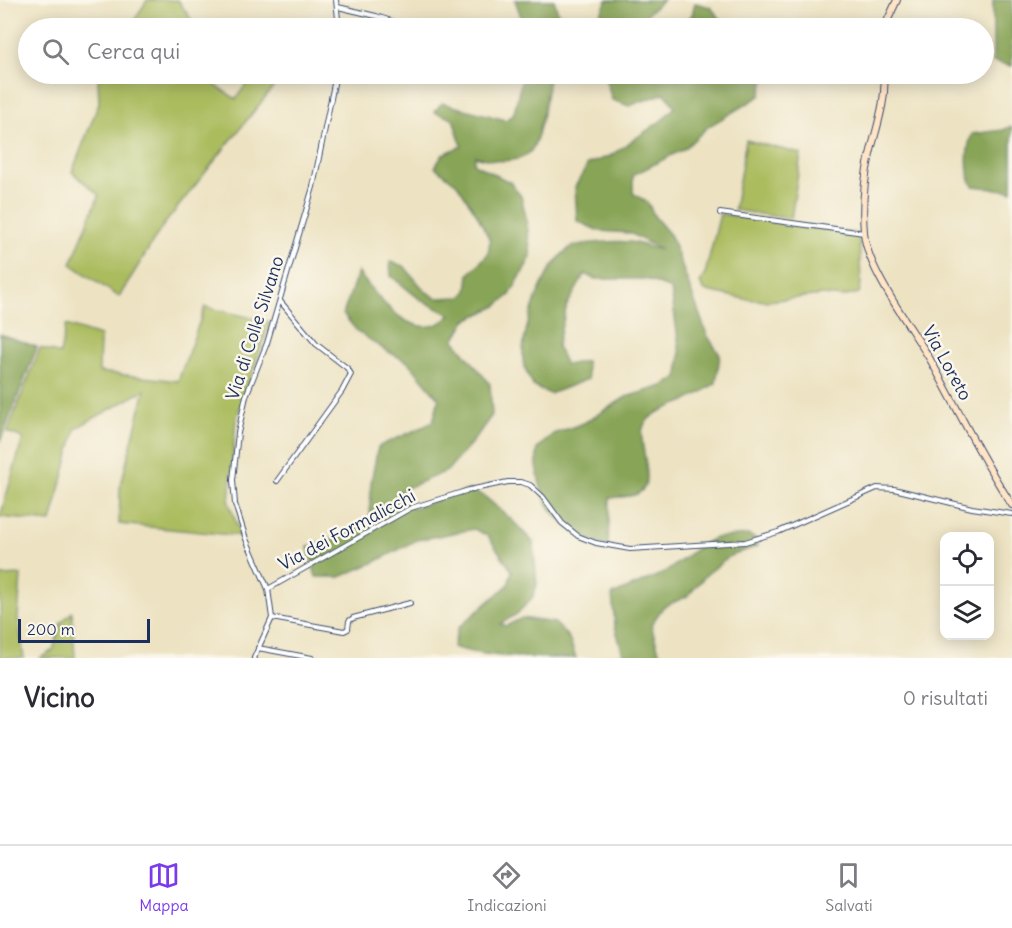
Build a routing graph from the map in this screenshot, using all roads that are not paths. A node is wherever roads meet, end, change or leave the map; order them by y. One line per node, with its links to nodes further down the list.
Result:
1 (336, 0): 3 (street)
2 (896, 0): 6 (street)
3 (338, 7): 4 (street); 5 (street)
4 (339, 18)
5 (382, 18)
6 (888, 18)
7 (334, 84): 11 (street, Via di Colle Silvano)
8 (885, 84): 10 (street, Via Loreto)
9 (720, 213): 10 (street)
10 (864, 233): 13 (street, Via Loreto)
11 (280, 300): 12 (street); 15 (street, Via di Colle Silvano)
12 (277, 481)
13 (1012, 505)
14 (1012, 514): 15 (street, Via dei Formalicchi)
15 (268, 589): 17 (street, Via di Colle Silvano)
16 (410, 603): 17 (street)
17 (272, 618): 18 (street)
18 (258, 648): 19 (street); 20 (street)
19 (254, 658)
20 (312, 658)

